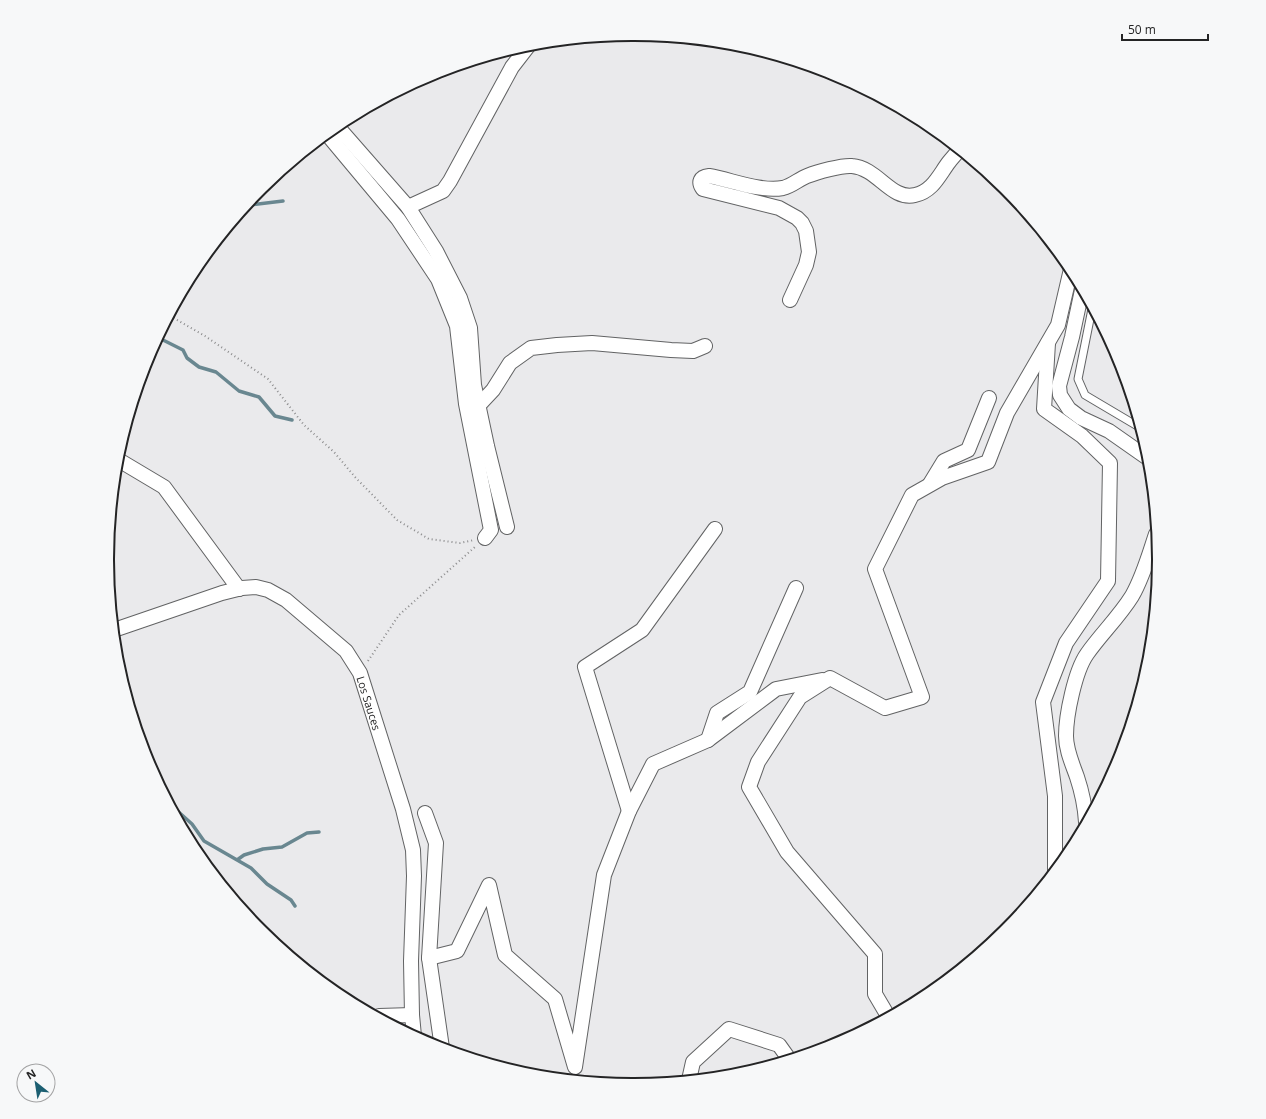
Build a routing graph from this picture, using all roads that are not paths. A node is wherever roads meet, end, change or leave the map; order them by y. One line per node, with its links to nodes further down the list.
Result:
1 (523, 53): 5 (street)
2 (341, 131): 5 (street)
3 (331, 138): 20 (street)
4 (956, 154): 8 (street)
5 (408, 207): 13 (street)
6 (1069, 279): 10 (street)
7 (1080, 297): 15 (street)
8 (790, 300)
9 (1091, 316): 14 (lane)
10 (1048, 341): 17 (street); 30 (street)
11 (706, 346): 13 (street)
12 (989, 398): 17 (street)
13 (478, 406): 18 (street)
14 (1134, 424)
15 (1141, 453)
16 (123, 463): 23 (street)
17 (928, 486): 25 (street)
18 (507, 527)
19 (715, 529): 27 (street)
20 (485, 538)
21 (1151, 547): 29 (street)
22 (796, 588): 26 (street)
23 (239, 589): 24 (street, Los Sauces); 33 (street, Los Sauces)
24 (119, 628)
25 (830, 678): 26 (street); 32 (street)
26 (708, 740): 27 (street)
27 (629, 811): 31 (street)
28 (425, 813): 31 (street)
29 (1085, 813)
30 (1055, 860)
31 (429, 958): 36 (street)
32 (886, 1012)
33 (412, 1014): 34 (street); 35 (street, Los Sauces)
34 (386, 1016)
35 (413, 1029)
36 (441, 1041)
37 (786, 1054): 38 (street)
38 (690, 1075)

